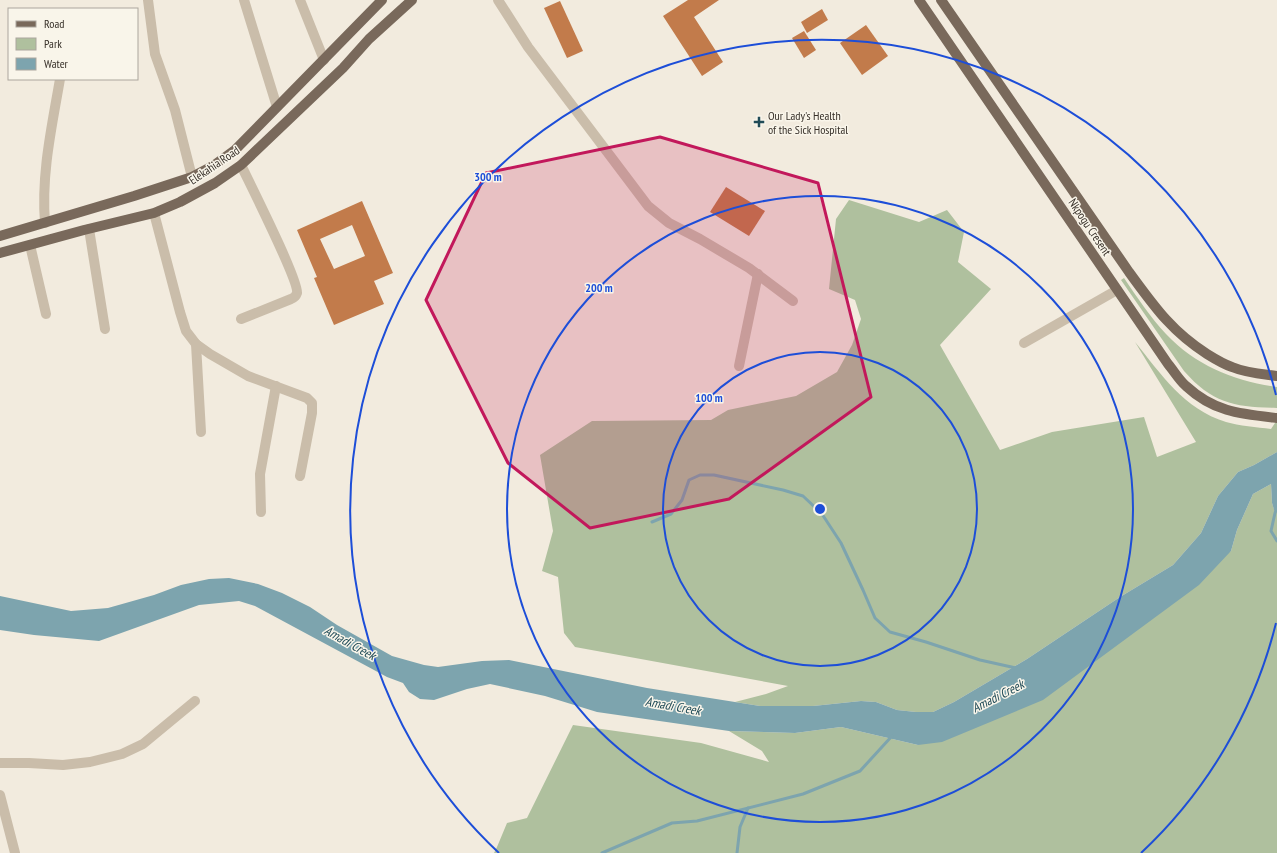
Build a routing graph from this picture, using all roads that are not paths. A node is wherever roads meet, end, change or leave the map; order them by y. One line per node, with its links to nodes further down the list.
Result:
1 (148, 0): 13 (street)
2 (244, 0): 11 (street)
3 (300, 0): 9 (street)
4 (382, 0): 9 (main road, Elekahia Road)
5 (412, 0): 12 (main road, Elekahia Road)
6 (498, 0): 20 (street)
7 (919, 0): 21 (main road, Nkpogu Cresent)
8 (941, 0): 29 (main road, Nkpogu Cresent)
9 (324, 60): 11 (main road, Elekahia Road)
10 (60, 80): 15 (street)
11 (277, 107): 13 (main road, Elekahia Road)
12 (241, 165): 14 (main road, Elekahia Road); 24 (street)
13 (192, 177): 15 (main road, Elekahia Road)
14 (154, 213): 16 (main road, Elekahia Road); 27 (street)
15 (45, 222): 17 (main road, Elekahia Road)
16 (89, 229): 18 (main road, Elekahia Road); 25 (street)
17 (0, 236)
18 (30, 245): 19 (main road, Elekahia Road); 23 (street)
19 (0, 254)
20 (758, 274): 22 (street); 28 (street)
21 (1117, 290): 26 (street); 31 (main road, Nkpogu Cresent)
22 (793, 301)
23 (46, 314)
24 (241, 319)
25 (105, 329)
26 (1024, 343)
27 (196, 344): 30 (street); 32 (street)
28 (739, 366)
29 (1277, 376)
30 (276, 386): 33 (street); 34 (street)
31 (1277, 418)
32 (201, 432)
33 (300, 476)
34 (261, 512)
35 (195, 701): 36 (street)
36 (0, 763)
37 (0, 794): 38 (street)
38 (15, 853)

